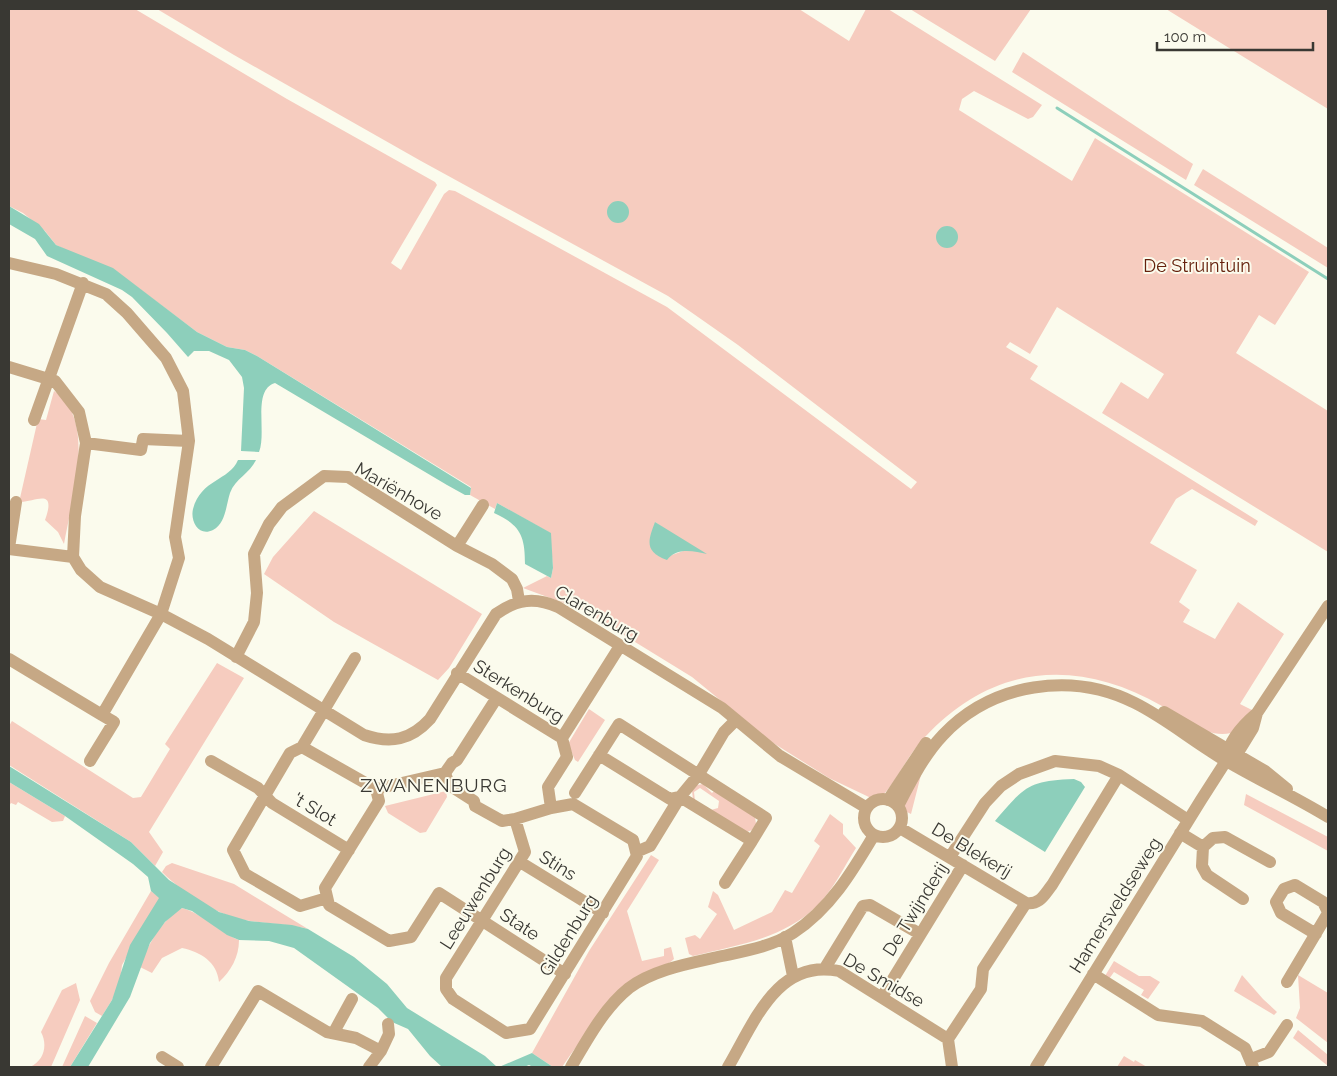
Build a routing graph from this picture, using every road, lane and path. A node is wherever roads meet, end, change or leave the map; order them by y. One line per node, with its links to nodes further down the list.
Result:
1 (9, 263): 2 (street)
2 (83, 283): 4 (street); 6 (street)
3 (9, 367): 4 (street)
4 (48, 378): 5 (street); 7 (street)
5 (34, 420)
6 (189, 442): 7 (street); 15 (street)
7 (86, 443): 12 (street)
8 (16, 502): 11 (street)
9 (482, 505): 10 (street)
10 (457, 546): 13 (street, Mariënhove); 17 (street, Mariënhove)
11 (9, 548): 12 (street)
12 (72, 557): 15 (street, Clarenburg)
13 (519, 602): 16 (street, Clarenburg); 20 (street, Clarenburg)
14 (1328, 606): 27 (street, Hamersveldseweg)
15 (162, 614): 17 (street, Clarenburg); 23 (street)
16 (620, 646): 24 (street, Clarenburg); 25 (street)
17 (236, 657): 22 (street, Clarenburg)
18 (355, 658): 22 (street)
19 (9, 660): 23 (street)
20 (457, 673): 21 (street, Sterkenburg); 22 (street, Clarenburg)
21 (496, 699): 25 (street, Sterkenburg); 31 (street)
22 (324, 711): 26 (street)
23 (102, 715): 29 (street)
24 (736, 720): 32 (street); 40 (street, Clarenburg)
25 (562, 738): 39 (street)
26 (302, 748): 34 (street); 36 (street)
27 (1230, 754): 38 (street); 41 (street); 43 (street, Hamersveldseweg)
28 (599, 755): 32 (street); 35 (street); 37 (street)
29 (90, 761)
30 (211, 761): 36 (street, 't Slot)
31 (445, 773): 34 (street); 42 (street)
32 (699, 774): 37 (street); 47 (street)
33 (1119, 775): 43 (street); 51 (street); 58 (street)
34 (376, 789): 49 (street)
35 (575, 793)
36 (266, 794): 49 (street, 't Slot); 56 (street)
37 (680, 797): 47 (street); 50 (street)
38 (893, 803): 40 (street); 44 (street)
39 (551, 808): 42 (street); 50 (street)
40 (867, 808): 46 (street)
41 (1328, 817)
42 (515, 819): 52 (street, Leeuwenburg)
43 (1188, 820): 45 (street, Hamersveldseweg)
44 (900, 828): 46 (street); 51 (street, De Blekerij)
45 (1180, 833): 48 (street); 67 (street, Hamersveldseweg)
46 (874, 835): 64 (street)
47 (752, 841): 55 (street)
48 (1203, 847): 53 (street); 57 (street)
49 (350, 850): 56 (street)
50 (636, 852): 59 (street, Gildenburg)
51 (950, 858): 54 (street, De Blekerij)
52 (520, 862): 59 (street, Stins); 61 (street, Leeuwenburg)
53 (1270, 862)
54 (963, 865): 58 (street, De Blekerij); 62 (street, De Twijnderij)
55 (726, 883)
56 (327, 898): 61 (street, State)
57 (1243, 899)
58 (1026, 903): 76 (street)
59 (603, 913): 66 (street, Gildenburg)
60 (1327, 917): 63 (street); 63 (street)
61 (482, 920): 66 (street, State); 69 (street, Leeuwenburg)
62 (920, 934): 65 (street); 71 (street, De Twijnderij)
63 (1316, 934): 70 (street)
64 (785, 937): 68 (street); 83 (street)
65 (826, 968): 68 (street, De Smidse); 71 (street, De Smidse)
66 (565, 974): 69 (street, Gildenburg)
67 (1093, 974): 79 (street); 86 (street, Hamersveldseweg)
68 (793, 976): 84 (street, De Smidse)
69 (446, 978)
70 (1287, 982)
71 (882, 997): 76 (street, De Smidse)
72 (352, 999): 75 (street)
73 (388, 1024): 77 (street)
74 (1287, 1025): 79 (street)
75 (334, 1032): 77 (street); 81 (street)
76 (948, 1038): 85 (street)
77 (381, 1051): 82 (street)
78 (162, 1058): 80 (street)
79 (1252, 1063)
80 (178, 1067)
81 (211, 1067)
82 (370, 1067)
83 (571, 1067)
84 (728, 1067)
85 (952, 1067)
86 (1036, 1067)

